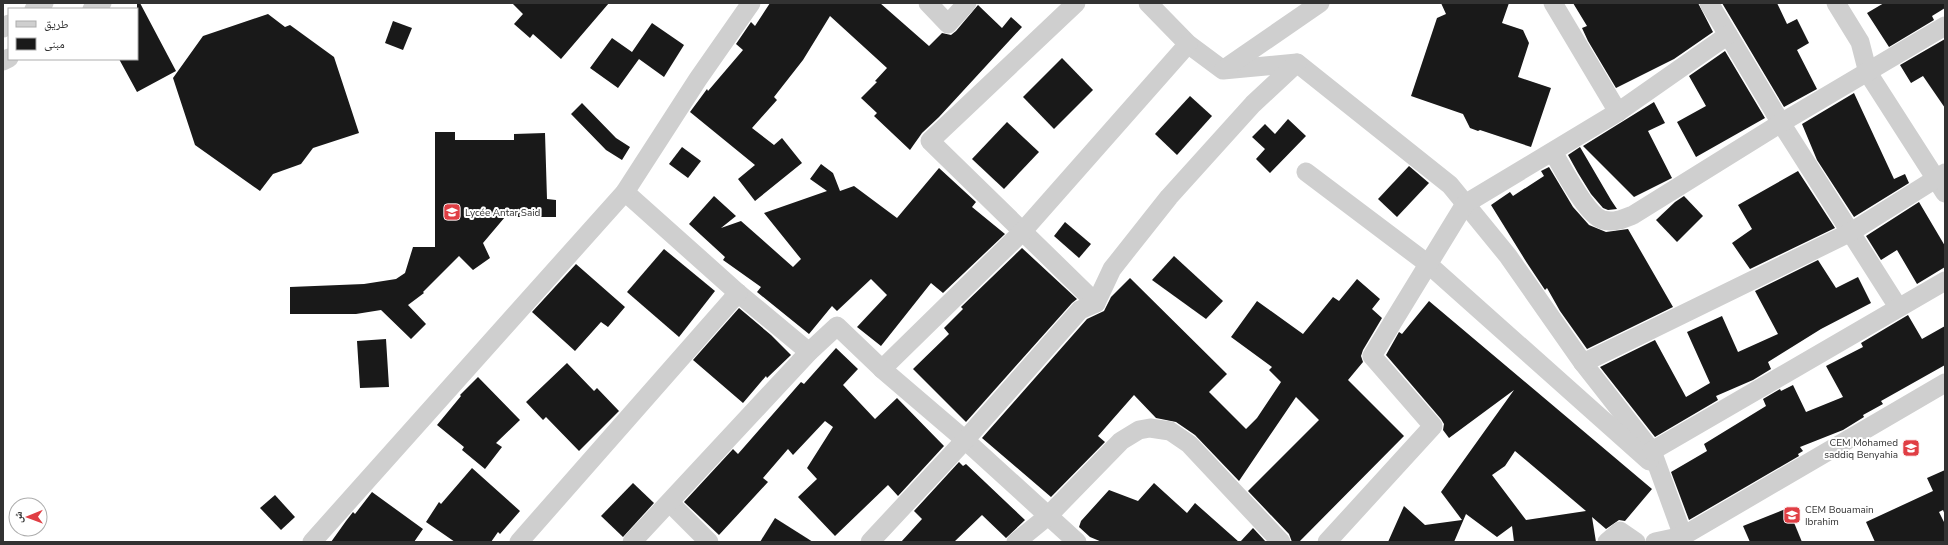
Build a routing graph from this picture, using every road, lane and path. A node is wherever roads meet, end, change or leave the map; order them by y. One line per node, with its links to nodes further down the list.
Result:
1 (751, 3): 21 (street)
2 (928, 3): 3 (street)
3 (967, 3)
4 (1076, 3): 23 (street)
5 (1148, 3): 12 (street)
6 (1320, 3): 14 (street)
7 (1553, 3): 16 (street)
8 (1709, 3): 11 (street)
9 (1836, 3): 15 (street)
10 (1945, 26): 15 (street)
11 (1728, 35): 16 (street); 17 (street)
12 (1188, 44): 14 (street); 23 (street)
13 (1297, 63): 14 (street); 22 (street); 28 (street)
14 (1223, 70)
15 (1868, 72): 17 (street); 20 (street)
16 (1618, 112): 18 (street)
17 (1781, 123): 18 (street); 24 (street)
18 (1553, 152): 22 (street)
19 (1306, 172): 25 (street)
20 (1942, 182): 24 (street)
21 (625, 192): 27 (street); 40 (street)
22 (1465, 204): 25 (street); 31 (street)
23 (1022, 232): 28 (street); 32 (street)
24 (1851, 232): 29 (street); 31 (street)
25 (1428, 264): 36 (street); 48 (street)
26 (1945, 281): 29 (street)
27 (738, 293): 30 (street); 41 (street)
28 (1096, 303): 34 (street)
29 (1898, 307): 35 (street)
30 (809, 352): 32 (street); 37 (street)
31 (1583, 363): 35 (street)
32 (882, 370): 34 (street)
33 (1945, 383): 39 (street)
34 (965, 440): 38 (street); 44 (street)
35 (1652, 451): 36 (street)
36 (1659, 470): 39 (street)
37 (670, 503): 42 (street); 43 (street)
38 (1048, 516): 45 (street); 46 (street); 47 (street)
39 (1683, 536): 51 (street)
40 (312, 542)
41 (519, 542)
42 (632, 542)
43 (709, 542)
44 (870, 542)
45 (1016, 542)
46 (1077, 542)
47 (1281, 542)
48 (1327, 542)
49 (1607, 542): 50 (street)
50 (1636, 542)
51 (1655, 542)

